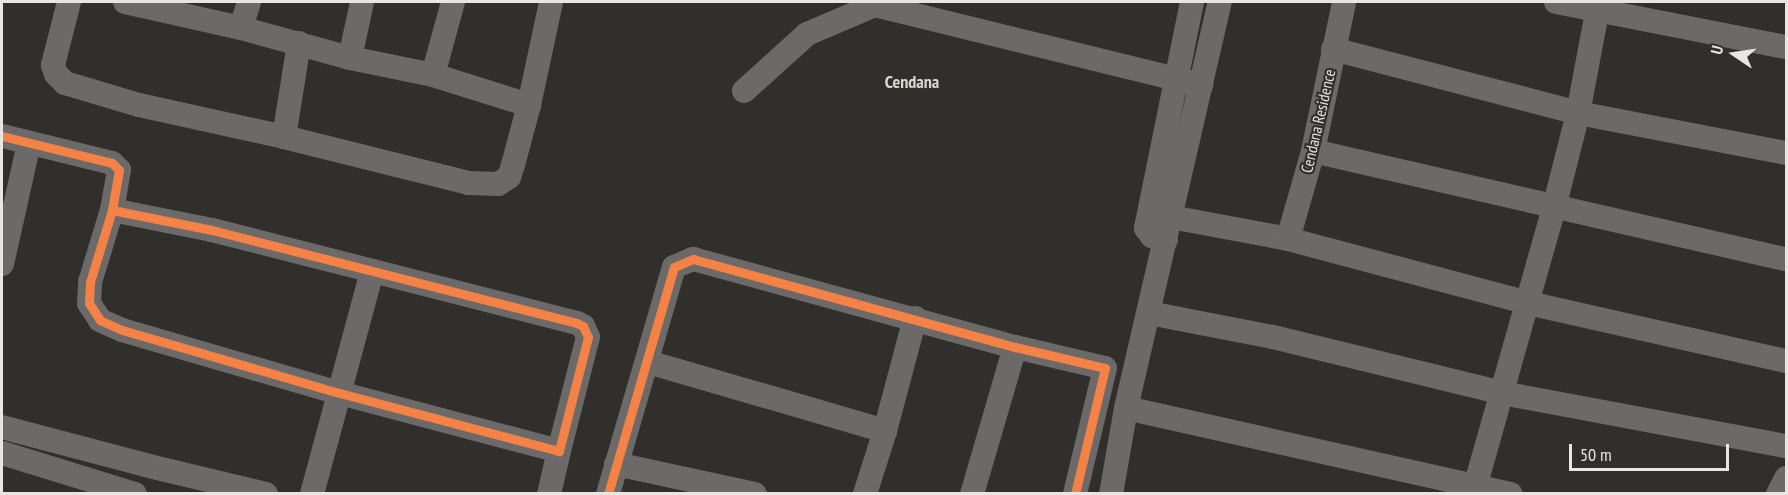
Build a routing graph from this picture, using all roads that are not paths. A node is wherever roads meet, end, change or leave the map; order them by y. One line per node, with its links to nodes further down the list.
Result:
1 (69, 2): 25 (street)
2 (124, 2): 11 (street)
3 (249, 2): 13 (street)
4 (362, 2): 17 (street)
5 (453, 2): 18 (street)
6 (551, 2): 22 (street)
7 (1192, 2): 19 (street)
8 (1220, 2): 20 (street)
9 (1344, 2): 16 (street, Cendana Residence)
10 (1557, 2): 12 (street)
11 (153, 5): 13 (street)
12 (1598, 6): 15 (street); 23 (street)
13 (241, 28): 14 (street)
14 (299, 43): 17 (street); 25 (street)
15 (1786, 47)
16 (1333, 50): 23 (street); 27 (street, Cendana Residence)
17 (350, 58): 18 (street)
18 (433, 75): 22 (street)
19 (1176, 77): 20 (street); 21 (street); 31 (street)
20 (1201, 85): 31 (street)
21 (744, 91)
22 (529, 105): 25 (street)
23 (1578, 112): 28 (street); 29 (street)
24 (2, 136): 26 (street)
25 (284, 137)
26 (29, 143): 30 (street); 34 (street)
27 (1313, 151): 29 (street); 32 (street, Cendana Residence)
28 (1786, 153)
29 (1554, 208): 33 (street); 36 (street)
30 (112, 210): 35 (street); 42 (street)
31 (1168, 229): 32 (street); 37 (street)
32 (1288, 239): 36 (street)
33 (1786, 259)
34 (2, 264)
35 (372, 271): 42 (street); 48 (street)
36 (1528, 303): 40 (street); 43 (street)
37 (1149, 313): 43 (street); 44 (street)
38 (915, 318): 39 (street); 41 (street); 46 (street)
39 (1015, 347): 62 (street); 63 (street)
40 (1786, 361)
41 (648, 362): 46 (street); 50 (street)
42 (339, 393): 48 (street); 57 (street)
43 (1502, 393): 47 (street); 53 (street)
44 (1126, 408): 53 (street); 64 (street)
45 (2, 427): 51 (street)
46 (885, 430): 61 (street)
47 (1786, 446)
48 (559, 451): 58 (street)
49 (2, 453): 54 (street)
50 (616, 464): 59 (street); 60 (street)
51 (153, 467): 55 (street); 56 (street)
52 (1786, 478): 66 (street)
53 (1474, 490): 65 (street)
54 (135, 494)
55 (144, 494)
56 (266, 494)
57 (312, 494)
58 (549, 494)
59 (609, 494)
60 (755, 494)
61 (865, 494)
62 (972, 494)
63 (1075, 494)
64 (1111, 494)
65 (1509, 494)
66 (1778, 494)

